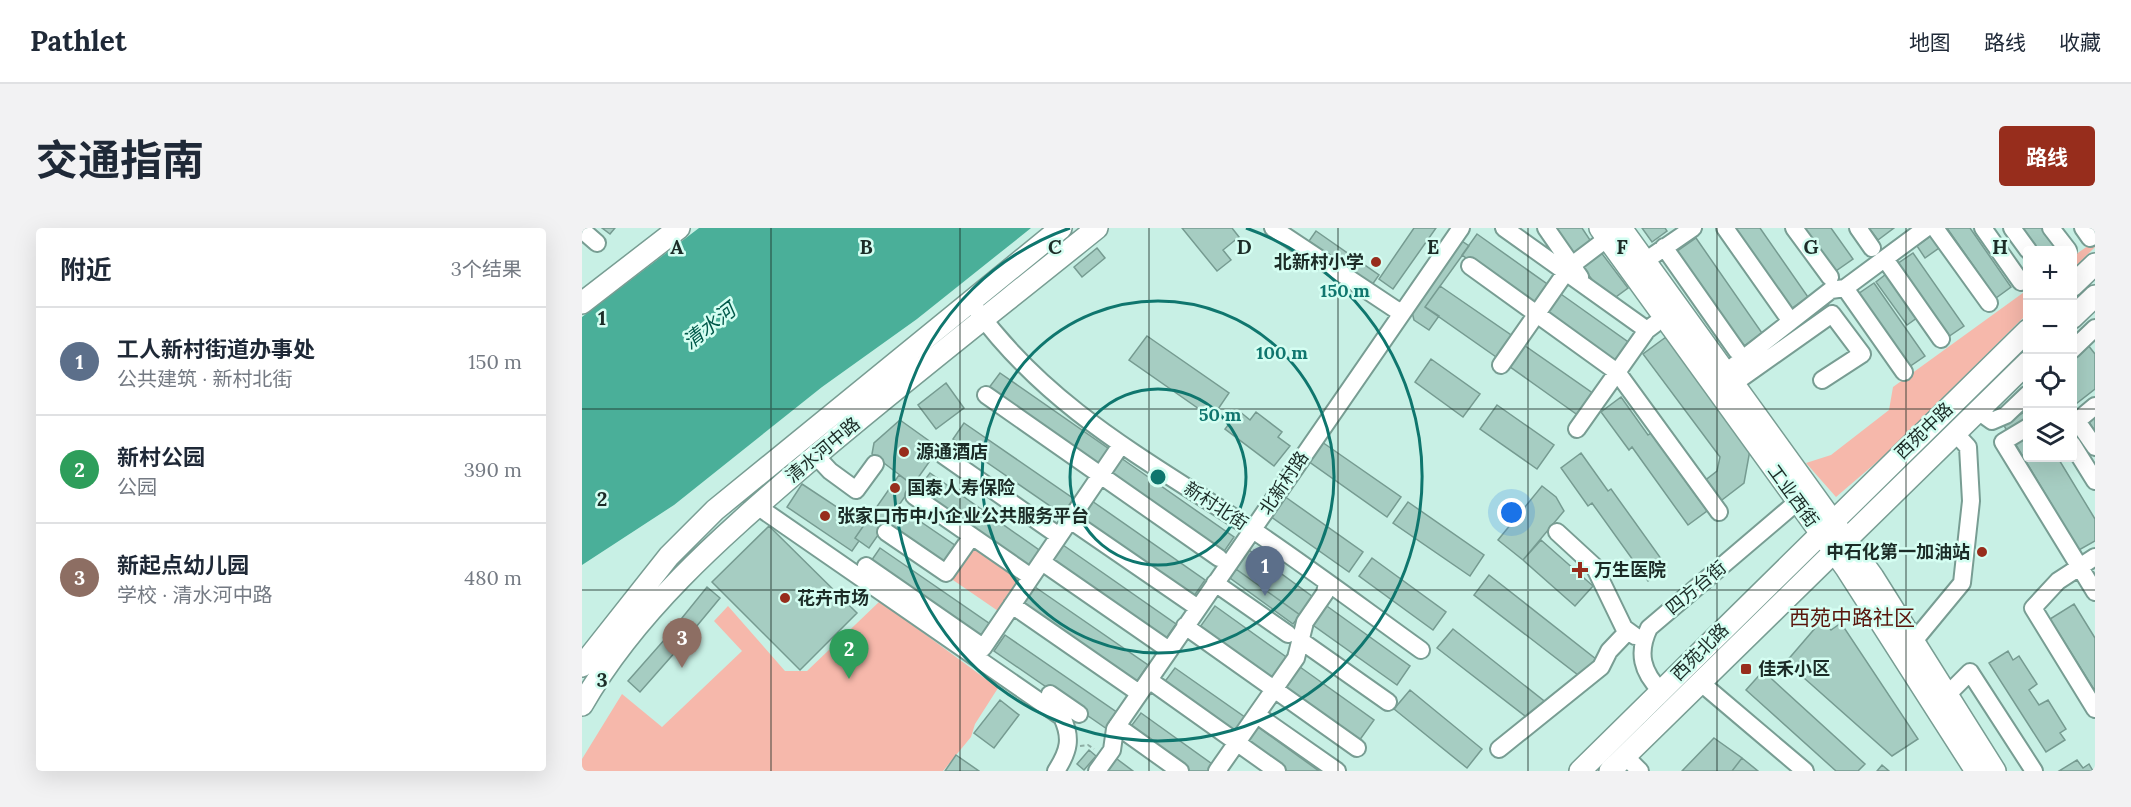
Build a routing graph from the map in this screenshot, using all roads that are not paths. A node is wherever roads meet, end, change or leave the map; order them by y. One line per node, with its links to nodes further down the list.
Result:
1 (660, 228): 34 (main road)
2 (679, 228): 38 (main road)
3 (1061, 228): 37 (main road, 清水河中路)
4 (1097, 228): 45 (main road, 清水河中路)
5 (1273, 228): 41 (street)
6 (1461, 228): 41 (street, 北新村路)
7 (1504, 228): 30 (street)
8 (1546, 228): 30 (street)
9 (1676, 228): 26 (street)
10 (1693, 228): 24 (street)
11 (1725, 228): 44 (street)
12 (1794, 228): 31 (street)
13 (1858, 228): 25 (street)
14 (1926, 228): 27 (street)
15 (1935, 228): 39 (street)
16 (1983, 228): 32 (street)
17 (2012, 228): 22 (street)
18 (2055, 229): 23 (street)
19 (582, 230): 21 (street)
20 (1610, 231): 26 (main road, 工业西街); 30 (street); 40 (main road, 工业西街)
21 (597, 243)
22 (2025, 246)
23 (2065, 246)
24 (1664, 247): 26 (street); 51 (street)
25 (1872, 248)
26 (1642, 258): 40 (main road, 工业西街)
27 (1885, 259): 35 (street); 49 (street)
28 (2095, 264): 33 (main road)
29 (1470, 266): 42 (street)
30 (1569, 268): 42 (street); 47 (street)
31 (1830, 277)
32 (2020, 282)
33 (2077, 282)
34 (582, 288)
35 (1845, 288): 55 (street); 56 (street)
36 (2095, 296): 43 (main road)
37 (970, 301): 45 (street, 新村北街); 104 (main road, 清水河中路)
38 (582, 303)
39 (1989, 303)
40 (1670, 312): 47 (street); 56 (main road, 工业西街)
41 (1401, 313): 79 (street, 北新村路)
42 (1536, 314): 52 (street); 54 (street)
43 (2077, 314)
44 (1787, 316)
45 (984, 319): 65 (street, 新村北街); 69 (main road, 清水河中路)
46 (2095, 328): 50 (street)
47 (1647, 330): 54 (street)
48 (2023, 335): 78 (main road, 西苑中路)
49 (1941, 339)
50 (2077, 346)
51 (1737, 351)
52 (1501, 365)
53 (2023, 368): 61 (main road, 西苑中路)
54 (1617, 372): 62 (street); 76 (street)
55 (1904, 372)
56 (1723, 380): 57 (street); 74 (main road, 工业西街); 78 (main road, 工业西街)
57 (1822, 380)
58 (986, 395): 71 (street)
59 (2023, 398): 61 (street)
60 (2095, 406): 66 (street)
61 (1978, 411): 64 (main road, 西苑中路)
62 (1577, 429)
63 (2023, 430): 89 (street)
64 (1955, 433): 84 (main road, 西苑中路); 99 (street)
65 (1121, 445): 71 (street); 79 (street, 新村北街)
66 (2095, 447)
67 (2077, 451): 72 (street)
68 (943, 455): 83 (street)
69 (816, 456): 70 (street); 75 (main road, 清水河中路)
70 (875, 464)
71 (1101, 475): 77 (street); 86 (street)
72 (2095, 481)
73 (914, 496): 82 (street)
74 (1797, 502): 78 (main road, 工业西街); 100 (street, 四方台街)
75 (757, 506): 111 (main road, 清水河中路); 121 (street)
76 (1719, 512)
77 (1070, 520): 83 (street); 95 (street)
78 (1827, 527): 84 (main road, 工业西街); 108 (main road, 西苑北路)
79 (1252, 529): 91 (street, 北新村路); 92 (street, 新村北街)
80 (886, 532): 82 (street)
81 (1557, 532): 97 (street)
82 (972, 536): 90 (street)
83 (1059, 537): 87 (street)
84 (1840, 545): 99 (main road, 工业西街); 105 (main road, 西苑北路); 130 (main road, 工业西街)
85 (2095, 557): 89 (street)
86 (1219, 558)
87 (1042, 562): 90 (street); 102 (street)
88 (866, 566): 101 (street)
89 (2079, 566): 93 (street); 112 (street)
90 (1031, 577): 94 (street)
91 (1215, 583): 95 (street, 北新村路); 98 (street)
92 (1326, 588): 98 (street); 103 (street, 新村北街)
93 (2095, 592)
94 (1012, 605): 101 (street); 106 (street)
95 (1198, 608): 96 (street, 北新村路)
96 (1185, 626): 102 (street, 北新村路); 107 (street)
97 (1625, 628): 100 (street); 118 (street)
98 (1294, 637): 107 (street); 110 (street)
99 (1914, 641): 109 (main road, 工业西街)
100 (1642, 642): 108 (street)
101 (983, 648): 113 (street)
102 (1169, 650): 106 (street, 北新村路)
103 (1418, 654)
104 (582, 666)
105 (1700, 682): 119 (main road, 西苑北路); 129 (street)
106 (1144, 687): 115 (street, 北新村路); 116 (street)
107 (1275, 690): 114 (street); 117 (street)
108 (1661, 691): 126 (main road, 西苑北路)
109 (1947, 695): 131 (main road, 工业西街); 132 (street)
110 (1388, 702)
111 (582, 705)
112 (2095, 709)
113 (1079, 714)
114 (1257, 715): 116 (street); 125 (street)
115 (1117, 726): 120 (street, 北新村路); 122 (street)
116 (1238, 743): 123 (street); 124 (street)
117 (1357, 747)
118 (1499, 749)
119 (1625, 756): 127 (main road, 西苑北路); 128 (street)
120 (1101, 764)
121 (1056, 771)
122 (1180, 771)
123 (1217, 771)
124 (1277, 771)
125 (1337, 771)
126 (1580, 771)
127 (1610, 771)
128 (1640, 771)
129 (1805, 771)
130 (1976, 771)
131 (1995, 771)
132 (2034, 771)

